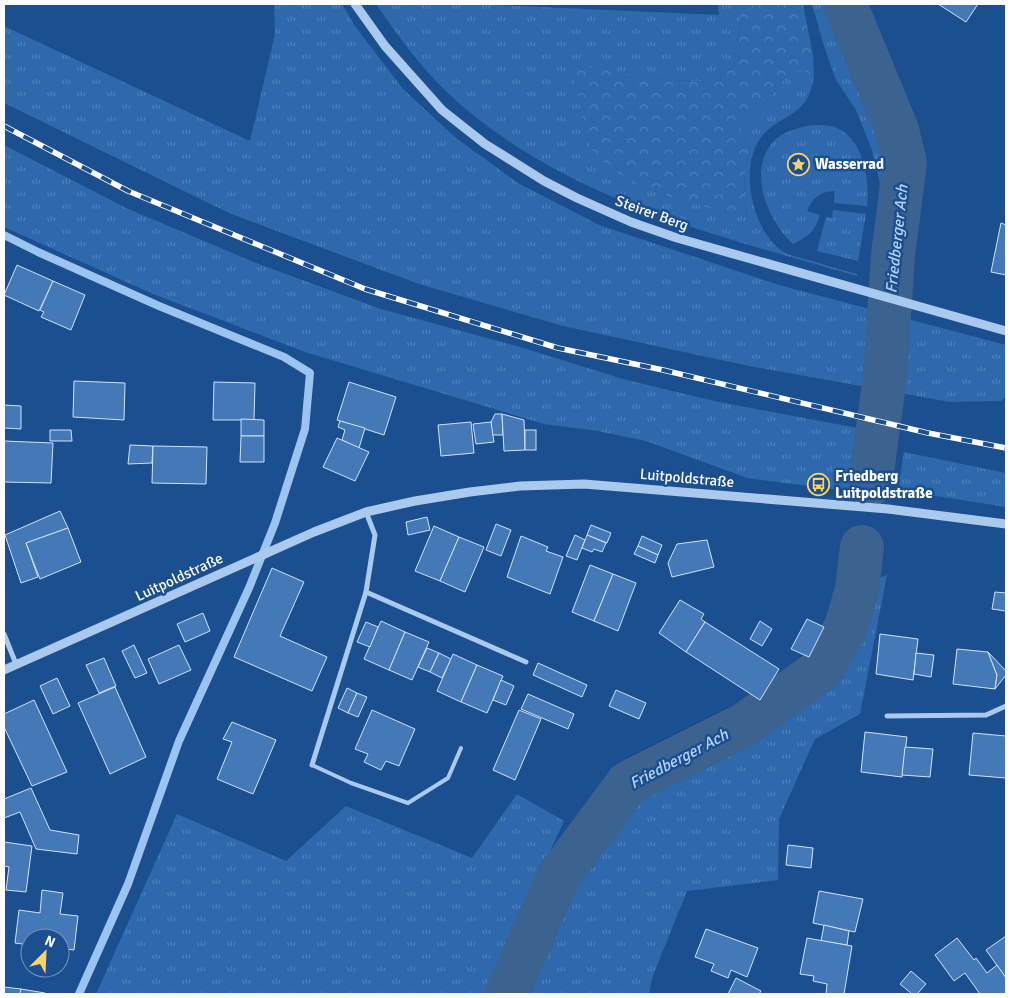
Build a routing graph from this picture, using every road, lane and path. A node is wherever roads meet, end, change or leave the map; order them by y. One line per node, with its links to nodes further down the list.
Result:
1 (355, 4): 2 (street, Steirer Berg)
2 (1006, 331)
3 (366, 512): 4 (street, Luitpoldstraße); 5 (street); 8 (street, Luitpoldstraße)
4 (1006, 524)
5 (366, 592): 7 (street); 13 (street)
6 (4, 634): 8 (street)
7 (526, 662)
8 (16, 664): 9 (street, Luitpoldstraße)
9 (4, 670)
10 (1006, 706): 11 (street)
11 (887, 716)
12 (461, 748): 13 (lane)
13 (312, 765)

